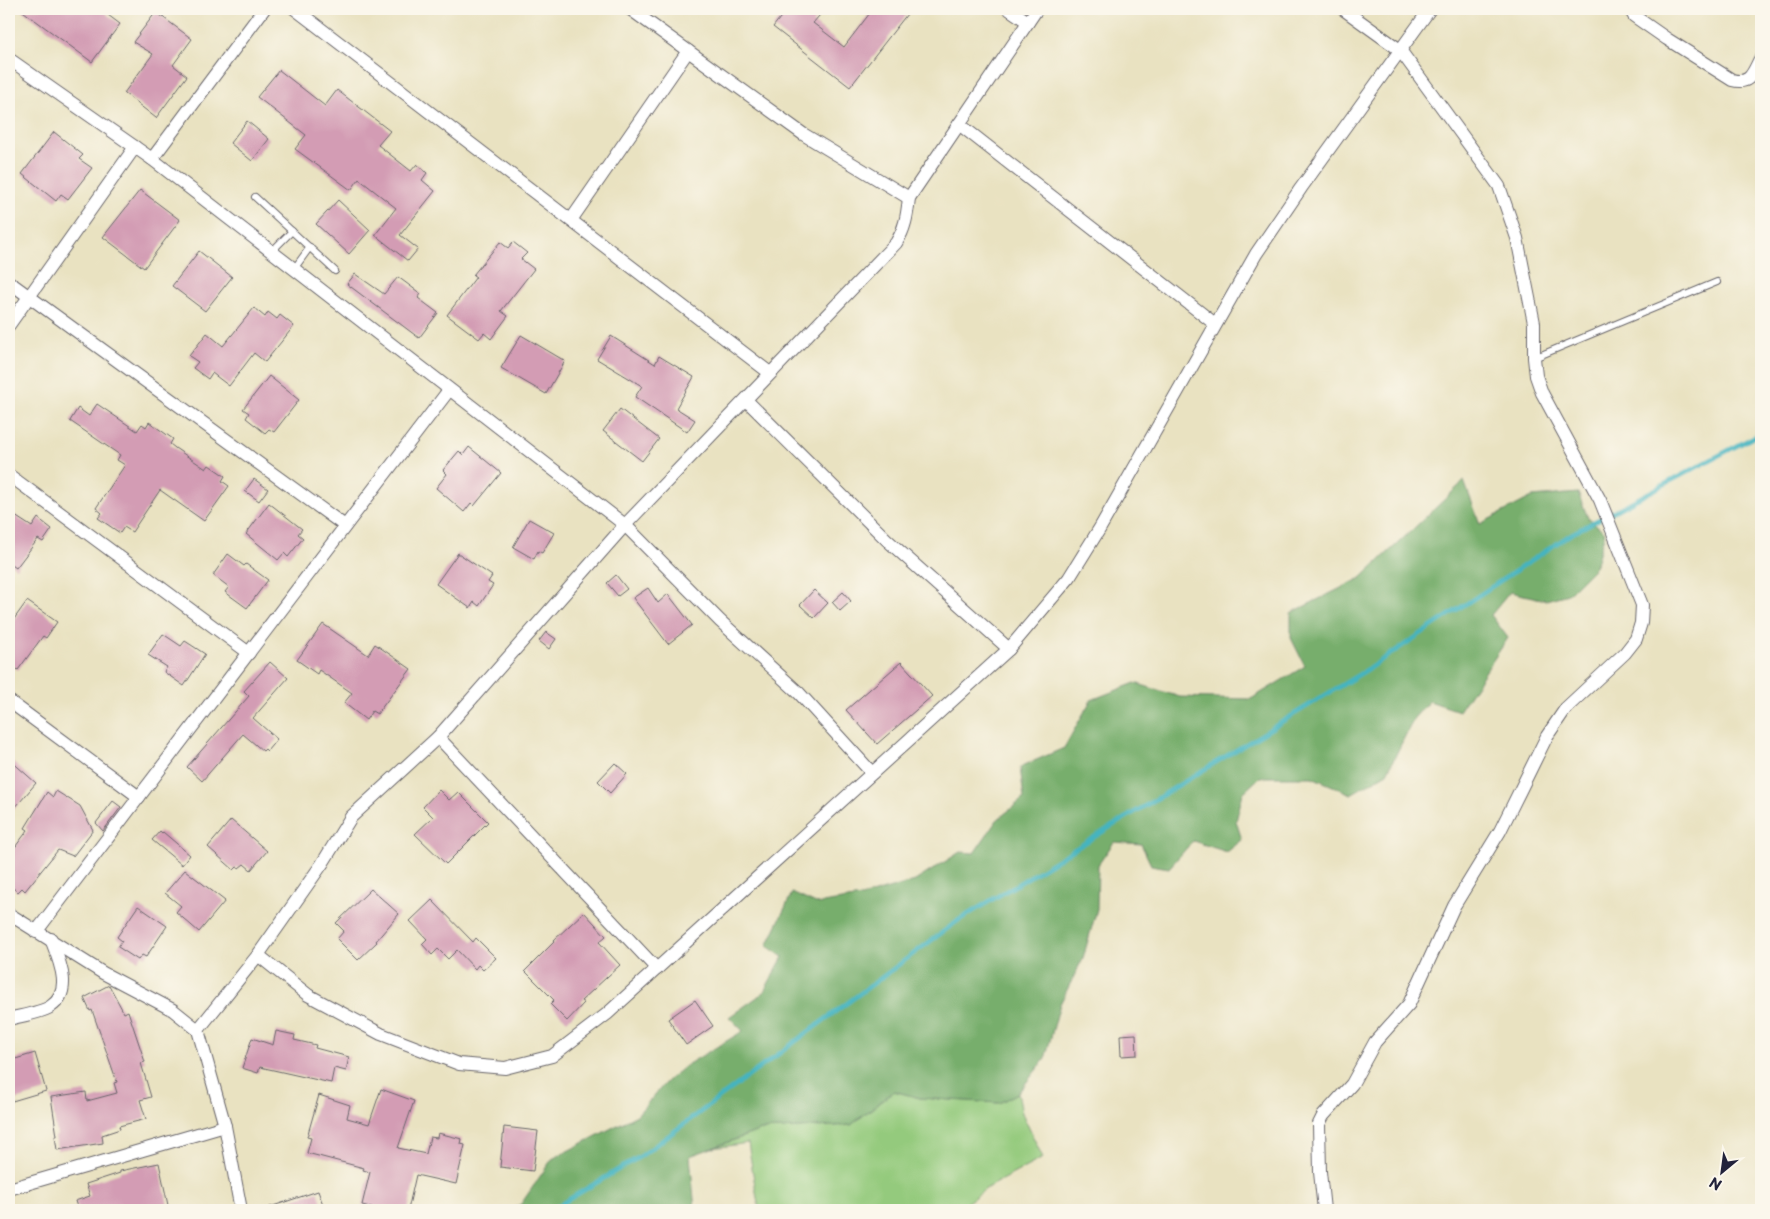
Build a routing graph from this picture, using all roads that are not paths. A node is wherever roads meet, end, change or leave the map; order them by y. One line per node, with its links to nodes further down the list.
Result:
1 (264, 9): 16 (street)
2 (295, 9): 19 (street)
3 (630, 9): 11 (street)
4 (1009, 9): 9 (street)
5 (1037, 9): 9 (street)
6 (1343, 9): 10 (street)
7 (1430, 9): 10 (street)
8 (1631, 9): 12 (street)
9 (1028, 22): 14 (street)
10 (1400, 50): 28 (street); 30 (street)
11 (688, 51): 18 (street); 19 (street)
12 (1761, 58)
13 (9, 59): 15 (street)
14 (959, 124): 18 (street); 28 (street)
15 (134, 147): 16 (street); 27 (street)
16 (152, 159): 22 (street)
17 (256, 197): 20 (lane)
18 (909, 198): 31 (street)
19 (571, 220): 31 (street)
20 (292, 231): 21 (lane); 22 (lane)
21 (310, 247): 23 (lane); 24 (lane)
22 (272, 252): 23 (street)
23 (294, 269): 32 (street)
24 (335, 271)
25 (9, 282): 27 (street)
26 (1717, 282): 30 (lane)
27 (28, 296): 29 (street); 36 (street)
28 (1215, 324): 37 (street)
29 (9, 325)
30 (1534, 358): 53 (street)
31 (770, 373): 33 (street)
32 (449, 390): 35 (street); 36 (street)
33 (746, 400): 35 (street); 37 (street)
34 (9, 475): 38 (street)
35 (626, 525): 40 (street); 41 (street)
36 (345, 526): 38 (street)
37 (1009, 649): 41 (street)
38 (249, 653): 42 (street)
39 (9, 701): 42 (street)
40 (438, 737): 46 (street); 47 (street)
41 (872, 773): 47 (street)
42 (139, 797): 44 (street)
43 (9, 914): 44 (street)
44 (36, 932): 45 (street)
45 (51, 940): 48 (street); 49 (street)
46 (258, 955): 47 (street); 49 (street)
47 (657, 969)
48 (9, 1019)
49 (198, 1030): 50 (street)
50 (225, 1126): 51 (street); 52 (street)
51 (9, 1189)
52 (241, 1210)
53 (1324, 1210)

